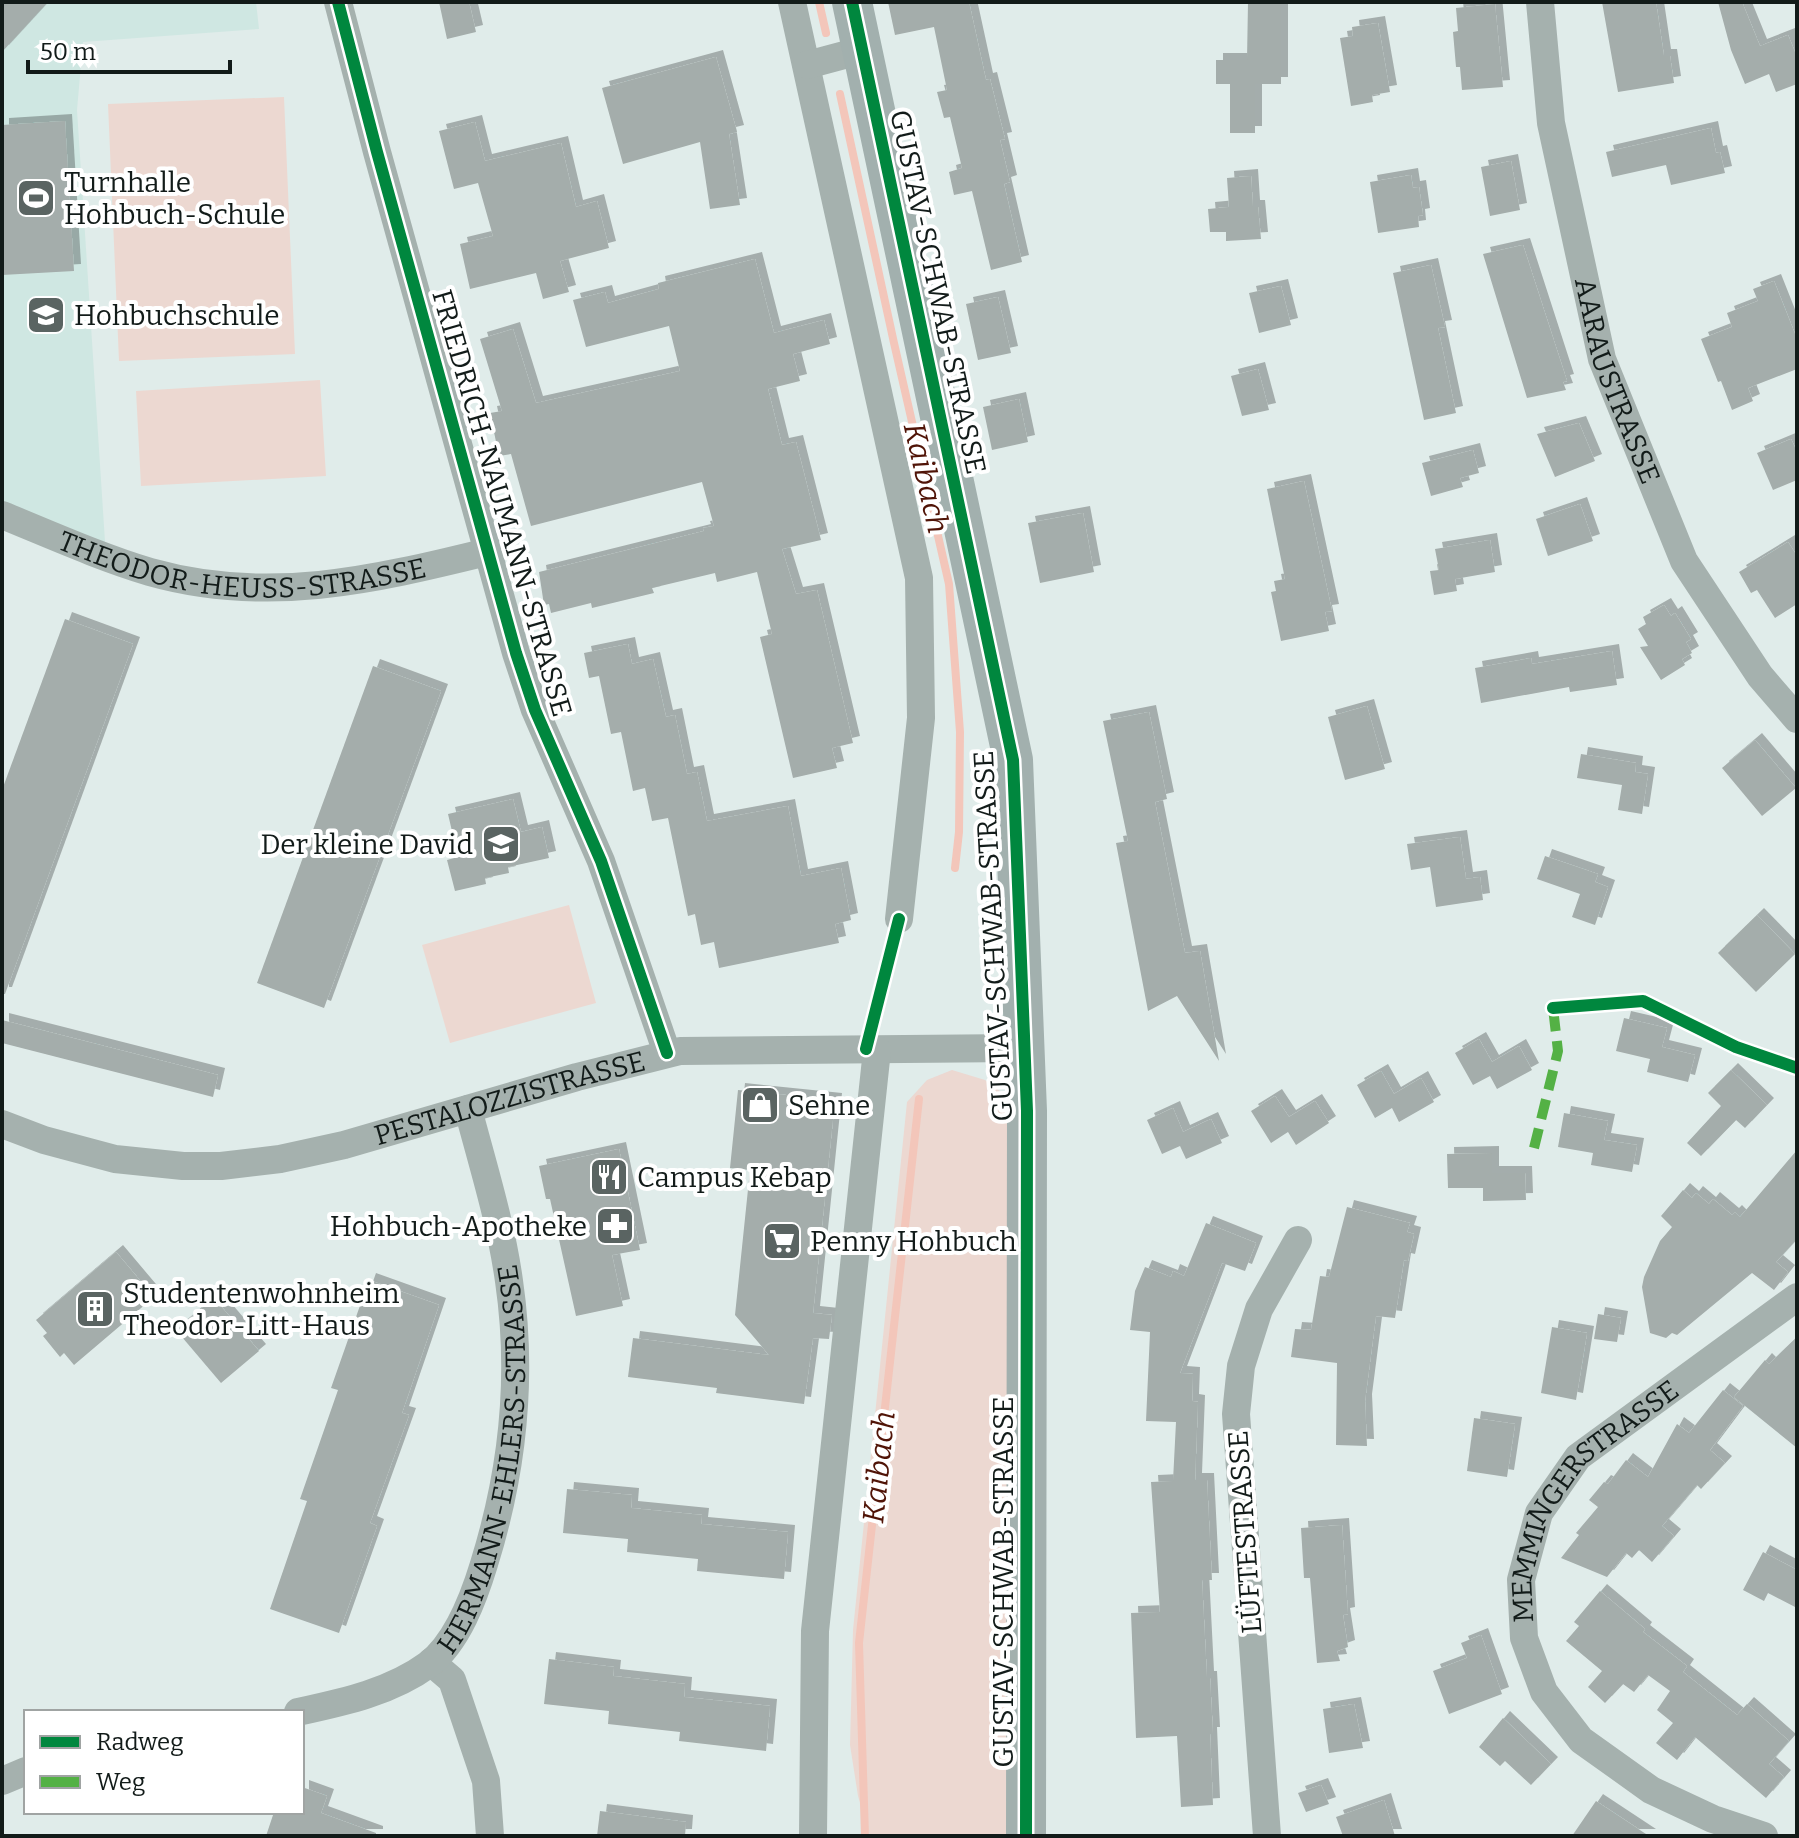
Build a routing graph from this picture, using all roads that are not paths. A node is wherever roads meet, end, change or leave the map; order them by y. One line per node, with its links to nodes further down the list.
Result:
1 (338, 2): 8 (street, FRIEDRICH-NAUMANN-STRASSE)
2 (792, 2): 6 (street)
3 (852, 2): 5 (street, GUSTAV-SCHWAB-STRASSE)
4 (1540, 2): 9 (street, AARAUSTRASSE)
5 (863, 50): 6 (street); 11 (street, GUSTAV-SCHWAB-STRASSE)
6 (807, 65): 10 (street)
7 (2, 515): 8 (street, THEODOR-HEUSS-STRASSE)
8 (487, 552): 13 (street, FRIEDRICH-NAUMANN-STRASSE)
9 (1797, 719)
10 (899, 919)
11 (1024, 1048): 12 (street, PESTALOZZISTRASSE); 24 (street, GUSTAV-SCHWAB-STRASSE)
12 (877, 1050): 13 (street, PESTALOZZISTRASSE); 23 (street)
13 (667, 1053): 14 (street, PESTALOZZISTRASSE)
14 (468, 1109): 15 (street, PESTALOZZISTRASSE); 18 (street, HERMANN-EHLERS-STRASSE)
15 (2, 1124)
16 (1298, 1240): 25 (street, LÜFTESTRASSE)
17 (1797, 1297): 26 (street, MEMMINGERSTRASSE)
18 (431, 1662): 19 (street, HERMANN-EHLERS-STRASSE); 22 (street)
19 (304, 1710)
20 (24, 1772): 21 (street)
21 (2, 1781)
22 (490, 1836)
23 (813, 1836)
24 (1026, 1836)
25 (1267, 1836)
26 (1764, 1836)

